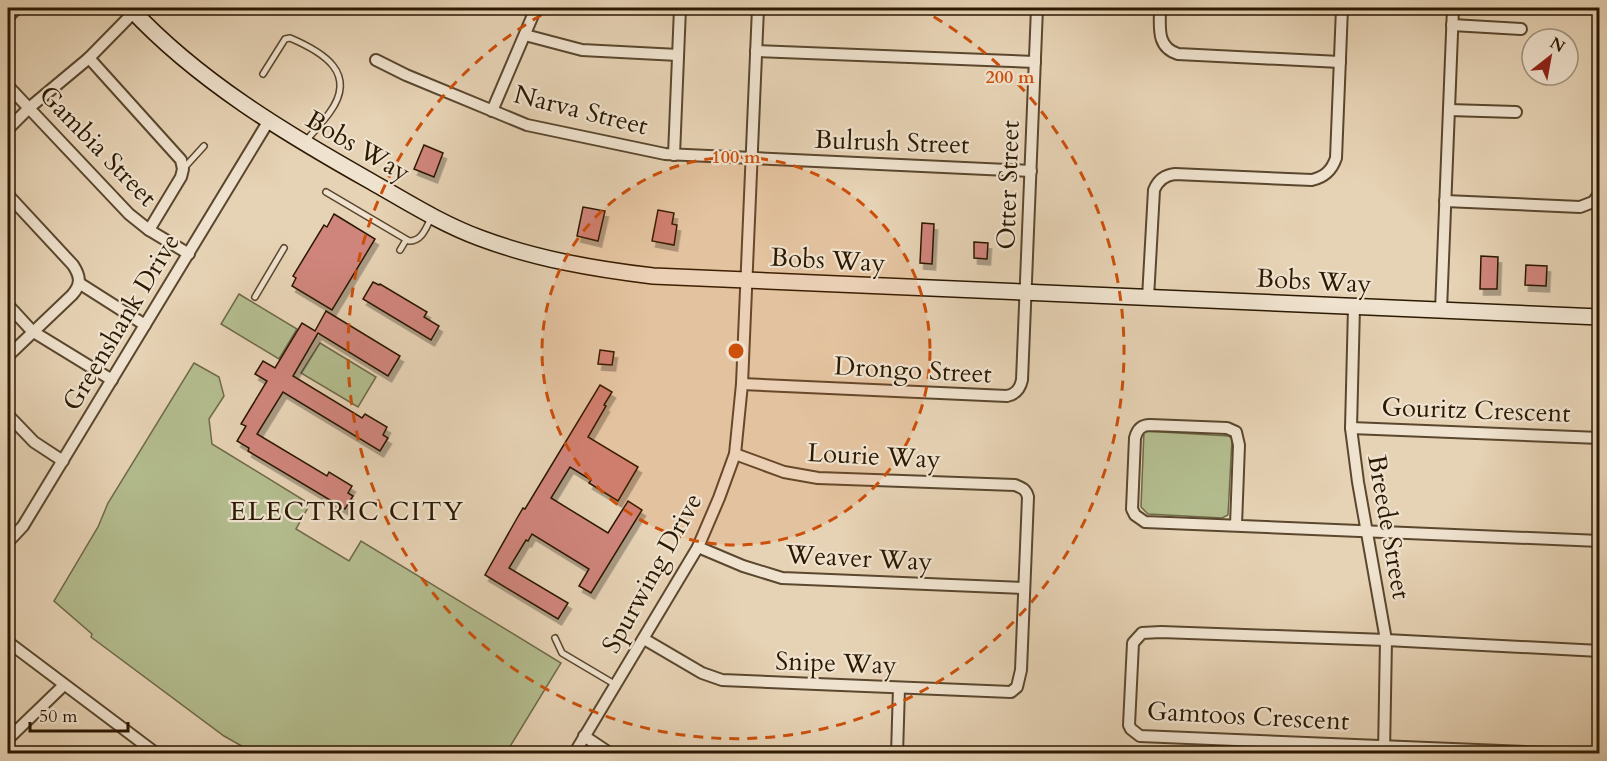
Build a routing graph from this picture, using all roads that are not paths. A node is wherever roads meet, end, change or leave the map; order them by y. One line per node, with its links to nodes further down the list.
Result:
1 (17, 8): 10 (street)
2 (536, 8): 13 (street)
3 (680, 8): 15 (street)
4 (758, 8): 14 (street, Spurwing Drive)
5 (1037, 8): 18 (street, Otter Street)
6 (1160, 8): 19 (street)
7 (1342, 8): 19 (street)
8 (1453, 8): 11 (street)
9 (134, 9): 16 (street); 26 (street, Bobs Way)
10 (8, 17)
11 (1452, 25): 12 (street); 23 (street)
12 (1520, 29)
13 (525, 35): 15 (street); 24 (street)
14 (756, 51): 18 (street); 31 (street, Spurwing Drive)
15 (678, 55): 30 (street)
16 (89, 58): 22 (street); 32 (street)
17 (376, 60): 24 (street, Narva Street)
18 (1035, 62): 33 (street, Otter Street)
19 (1340, 63): 48 (street)
20 (263, 74): 28 (lane)
21 (8, 86): 22 (street, Gambia Street)
22 (29, 108): 27 (street); 39 (street, Gambia Street)
23 (1449, 110): 25 (street); 37 (street)
24 (492, 111): 30 (street, Narva Street)
25 (1516, 112)
26 (268, 122): 28 (street, Bobs Way); 43 (street, Greenshank Drive)
27 (8, 129)
28 (305, 144): 38 (street, Bobs Way)
29 (204, 146): 32 (lane)
30 (674, 155): 31 (street, Narva Street)
31 (751, 159): 33 (street, Bulrush Street); 44 (street, Spurwing Drive)
32 (183, 169): 39 (street)
33 (1031, 171): 46 (street, Otter Street)
34 (326, 192): 40 (lane)
35 (1599, 193): 37 (street)
36 (8, 195): 45 (street)
37 (1445, 201): 51 (street)
38 (432, 216): 40 (lane); 44 (street, Bobs Way)
39 (149, 230): 43 (street, Gambia Street)
40 (406, 240): 42 (lane)
41 (284, 248): 47 (lane)
42 (400, 250)
43 (189, 254): 53 (street, Greenshank Drive)
44 (745, 280): 46 (street, Bobs Way); 57 (street, Spurwing Drive)
45 (79, 284): 53 (street); 54 (street)
46 (1026, 292): 48 (street, Bobs Way); 57 (street, Drongo Street)
47 (255, 297)
48 (1148, 298): 50 (street, Bobs Way)
49 (8, 305): 54 (street)
50 (1354, 307): 51 (street, Bobs Way); 59 (street, Breede Street)
51 (1441, 310): 52 (street, Bobs Way)
52 (1599, 317)
53 (145, 326): 56 (street, Greenshank Drive)
54 (32, 332): 55 (street); 56 (street)
55 (8, 356)
56 (112, 380): 62 (street, Greenshank Drive)
57 (742, 384): 61 (street, Spurwing Drive)
58 (8, 415): 62 (street)
59 (1351, 428): 60 (street, Gouritz Crescent); 64 (street, Breede Street)
60 (1599, 438)
61 (735, 454): 67 (street, Spurwing Drive); 68 (street, Lourie Way)
62 (63, 461): 66 (street, Greenshank Drive)
63 (1236, 525): 63 (street); 64 (street)
64 (1367, 531): 65 (street); 71 (street, Breede Street)
65 (1599, 541)
66 (8, 542)
67 (698, 547): 68 (street, Weaver Way); 70 (street, Spurwing Drive)
68 (1024, 588): 76 (street, Snipe Way)
69 (555, 638): 75 (lane)
70 (644, 639): 75 (street, Spurwing Drive); 76 (street, Snipe Way)
71 (1386, 640): 73 (street); 79 (street, Breede Street); 79 (street, Gamtoos Crescent)
72 (8, 642): 74 (street)
73 (1599, 651)
74 (64, 685): 78 (street); 81 (street)
75 (616, 685): 77 (street, Spurwing Drive)
76 (899, 688): 84 (street)
77 (584, 736): 82 (street, Spurwing Drive); 83 (street)
78 (8, 739)
79 (1384, 750): 80 (street)
80 (1510, 752): 85 (street)
81 (156, 753)
82 (574, 753)
83 (611, 753)
84 (897, 753)
85 (1573, 753)

